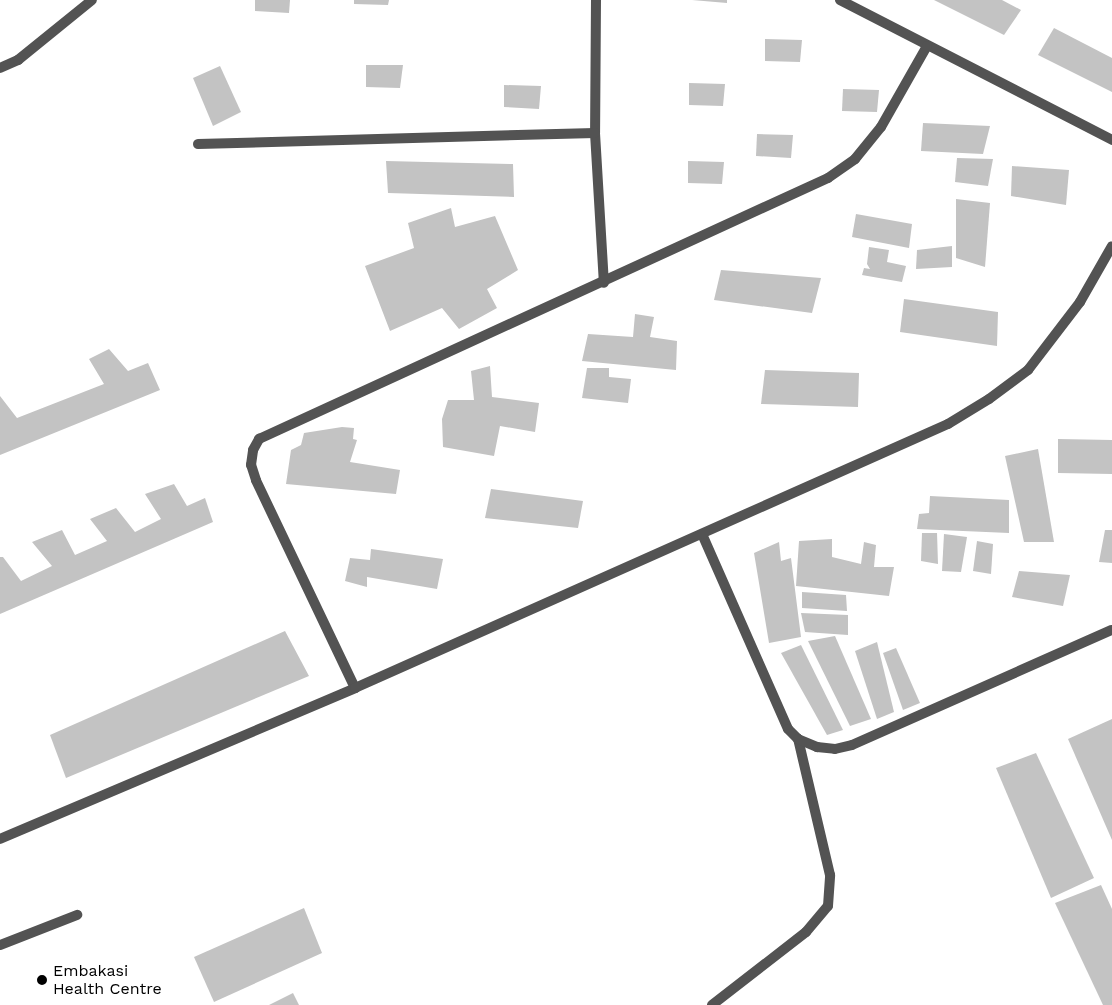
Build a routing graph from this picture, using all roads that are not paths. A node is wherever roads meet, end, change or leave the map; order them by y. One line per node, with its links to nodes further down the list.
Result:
1 (92, 0): 5 (street)
2 (596, 0): 6 (street)
3 (840, 0): 4 (street)
4 (927, 46): 7 (street); 10 (street)
5 (0, 68)
6 (595, 133): 8 (street); 10 (street)
7 (1112, 140)
8 (198, 144)
9 (1112, 246): 11 (street)
10 (604, 282): 13 (street)
11 (702, 534): 13 (street); 14 (street)
12 (1112, 630): 14 (street)
13 (355, 688): 15 (street)
14 (798, 739): 18 (street)
15 (0, 838)
16 (77, 916): 17 (street)
17 (0, 945)
18 (712, 1005)

